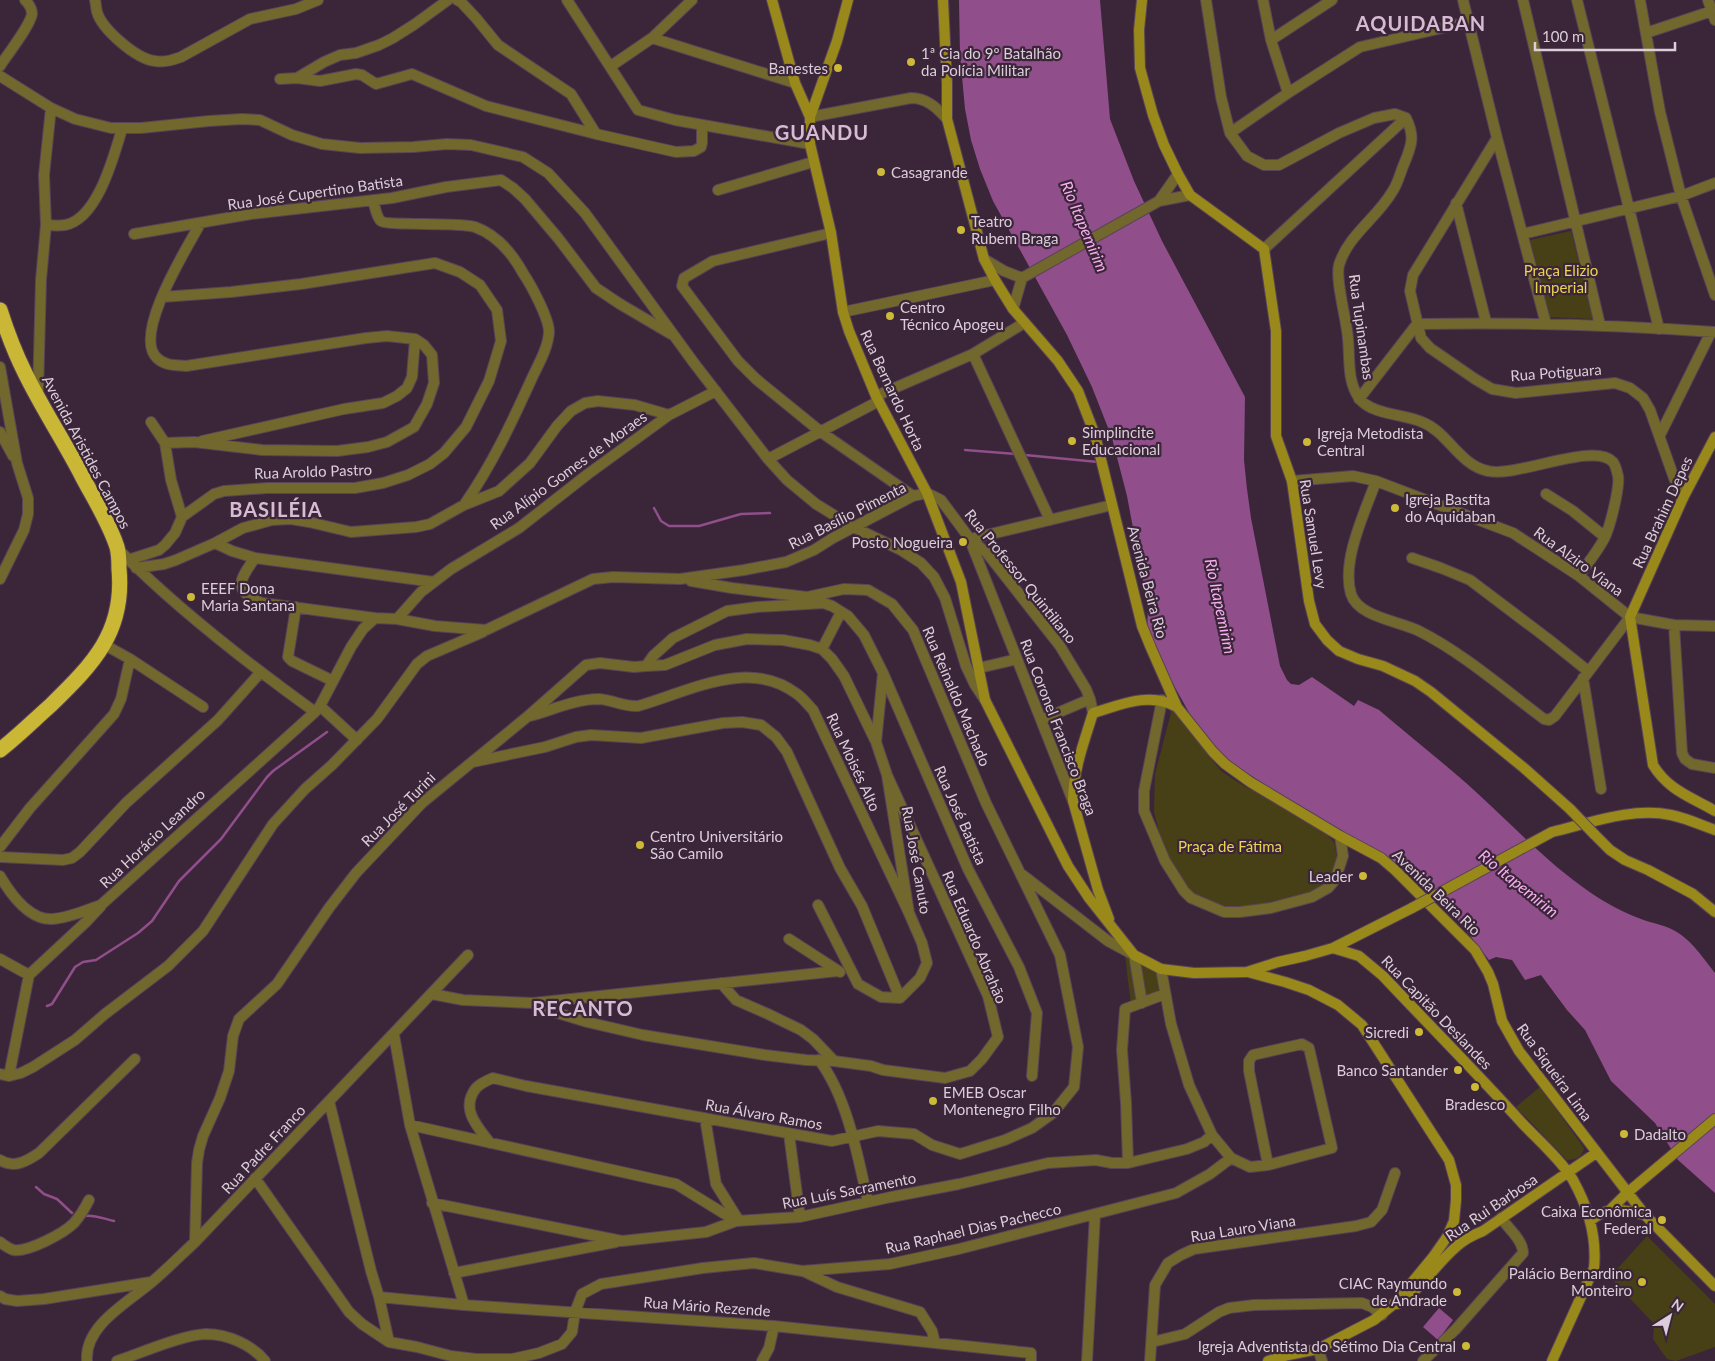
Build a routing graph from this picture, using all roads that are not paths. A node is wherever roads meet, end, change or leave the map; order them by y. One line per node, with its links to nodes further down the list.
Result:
1 (25, 0): 25 (street)
2 (95, 0): 3 (street)
3 (318, 0)
4 (448, 0): 28 (street)
5 (457, 0): 39 (street)
6 (567, 0): 26 (street)
7 (692, 0): 23 (street)
8 (772, 0): 30 (main road)
9 (848, 0): 33 (main road, Rua Bernardo Horta)
10 (943, 0): 35 (main road, Avenida Beira Rio)
11 (1142, 0): 43 (main road)
12 (1206, 0): 38 (street)
13 (1263, 0): 24 (street)
14 (1332, 0): 24 (street)
15 (1463, 0): 21 (street)
16 (1523, 0): 52 (street)
17 (1578, 0): 51 (street)
18 (1640, 0): 22 (street)
19 (1708, 0): 20 (street)
20 (1714, 15): 22 (street)
21 (1468, 22): 31 (street); 40 (street)
22 (1646, 33): 47 (street)
23 (652, 38): 26 (street); 30 (street)
24 (1272, 40): 31 (street)
25 (0, 66)
26 (611, 66): 36 (street)
27 (0, 76): 32 (street)
28 (297, 78): 29 (street); 39 (street)
29 (280, 79)
30 (795, 83): 33 (main road)
31 (1288, 93): 38 (street)
32 (51, 108): 37 (street); 54 (street)
33 (810, 117): 35 (street); 41 (main road, Rua Bernardo Horta)
34 (1406, 118): 38 (street); 58 (street); 81 (street, Rua Tupinambas)
35 (947, 119): 59 (main road, Avenida Beira Rio)
36 (702, 126): 39 (street); 41 (street)
37 (122, 129): 54 (street); 74 (street)
38 (1230, 133)
39 (596, 134)
40 (1497, 138): 50 (street, Rua Potiguara); 57 (street)
41 (810, 144): 42 (main road, Rua Bernardo Horta)
42 (813, 162): 45 (street); 55 (main road, Rua Bernardo Horta)
43 (1178, 174): 46 (main road); 49 (street)
44 (1715, 183): 47 (street)
45 (718, 190)
46 (1190, 195): 49 (street); 58 (main road)
47 (1681, 196): 51 (street); 62 (street)
48 (373, 200): 53 (street, Rua José Cupertino Batista); 74 (street, Rua José Cupertino Batista); 99 (street)
49 (1157, 202): 60 (street)
50 (1456, 203): 67 (street); 69 (street, Rua Potiguara)
51 (1629, 208): 52 (street); 72 (street)
52 (1574, 221): 57 (street); 71 (street)
53 (200, 224): 56 (street, Rua José Cupertino Batista); 63 (street)
54 (46, 225): 79 (street)
55 (831, 233): 66 (main road, Rua Bernardo Horta); 85 (street)
56 (134, 234)
57 (1523, 234): 70 (street)
58 (1264, 248): 92 (main road, Rua Samuel Levy)
59 (984, 259): 60 (street); 61 (main road, Avenida Beira Rio)
60 (1024, 277): 65 (street)
61 (995, 280): 65 (main road, Avenida Beira Rio); 66 (street)
62 (1715, 295)
63 (162, 297): 75 (street); 100 (street, Rua Aroldo Pastro)
64 (0, 310): 79 (highway, Avenida Aristides Campos)
65 (1013, 310): 68 (main road, Avenida Beira Rio)
66 (843, 312): 80 (main road, Rua Bernardo Horta)
67 (1486, 322): 69 (street); 70 (street)
68 (1024, 323): 76 (street); 98 (main road, Avenida Beira Rio)
69 (1417, 324): 81 (street); 86 (street, Rua Potiguara)
70 (1546, 324): 71 (street)
71 (1600, 326): 72 (street)
72 (1659, 329): 73 (street)
73 (1713, 332): 86 (street)
74 (674, 336): 78 (street)
75 (415, 339): 88 (street); 88 (street)
76 (973, 354): 80 (street); 101 (street)
77 (0, 367): 91 (street)
78 (716, 391): 82 (street, Rua Alípio Gomes de Moraes); 90 (street)
79 (38, 397): 106 (highway, Avenida Aristides Campos)
80 (878, 398): 85 (street); 94 (main road, Rua Bernardo Horta)
81 (1359, 399): 103 (street, Rua Tupinambas)
82 (669, 415): 99 (street); 113 (street, Rua Alípio Gomes de Moraes)
83 (151, 422): 89 (street)
84 (0, 432): 91 (street)
85 (821, 432): 90 (street); 96 (street)
86 (1660, 435): 97 (street, Rua Potiguara)
87 (1715, 437): 97 (main road, Rua Brahim Depes)
88 (194, 442): 89 (street)
89 (165, 444): 100 (street)
90 (768, 459): 102 (street)
91 (18, 464): 111 (street)
92 (1292, 481): 93 (street, Rua Alziro Viana); 160 (main road, Rua Samuel Levy, bridge)
93 (1376, 481): 110 (street, Rua Alziro Viana); 132 (street, Rua Brahim Depes)
94 (927, 493): 96 (street, Rua Basílio Pimenta); 104 (street, Rua Professor Quintiliano); 129 (main road, Rua Bernardo Horta)
95 (1546, 494): 103 (street)
96 (913, 496): 102 (street, Rua Basílio Pimenta)
97 (1683, 498): 118 (main road, Rua Brahim Depes)
98 (1112, 505): 101 (street); 138 (main road, Avenida Beira Rio)
99 (464, 506): 105 (street)
100 (182, 517): 106 (street)
101 (1050, 520): 104 (street)
102 (854, 527): 112 (street, Rua Basílio Pimenta); 135 (street)
103 (1605, 537): 110 (street, Rua Tupinambas)
104 (970, 540): 127 (street, Rua Coronel Francisco Braga); 134 (street, Rua Professor Quintiliano)
105 (215, 543): 107 (street); 109 (street)
106 (123, 554): 109 (street); 124 (highway, Avenida Aristides Campos)
107 (254, 558): 113 (street); 116 (street, Rua Basílio Pimenta)
108 (1412, 558): 132 (street)
109 (136, 568): 130 (street)
110 (1579, 576): 118 (street, Rua Alziro Viana)
111 (0, 579)
112 (680, 579): 114 (street, Rua Reinaldo Machado); 123 (street, Rua Basílio Pimenta)
113 (434, 582): 120 (street, Rua Alípio Gomes de Moraes)
114 (808, 597): 115 (street, Rua José Batista); 156 (street, Rua Reinaldo Machado)
115 (824, 603): 117 (street, Rua José Batista); 128 (street)
116 (296, 607): 119 (street, Rua Basílio Pimenta); 133 (street)
117 (841, 612): 125 (street); 131 (street, Rua José Batista)
118 (1630, 617): 121 (street); 132 (street, Rua Brahim Depes); 151 (main road, Rua Alziro Viana)
119 (375, 618): 120 (street, Rua Basílio Pimenta); 133 (street)
120 (396, 619): 123 (street, Rua Basílio Pimenta)
121 (1674, 625): 122 (street); 147 (street)
122 (1715, 626)
123 (486, 630): 143 (street)
124 (105, 644): 126 (street); 145 (highway, Avenida Aristides Campos)
125 (822, 649): 128 (street, Rua José Turini); 144 (street)
126 (130, 659): 137 (street); 154 (street)
127 (1017, 659): 129 (street); 142 (street, Rua Coronel Francisco Braga)
128 (646, 666): 141 (street, Rua José Turini)
129 (979, 668): 135 (main road, Rua Bernardo Horta)
130 (260, 672): 139 (street); 155 (street)
131 (883, 673): 144 (street, Rua José Canuto); 185 (street, Rua José Batista)
132 (1585, 675): 149 (street)
133 (333, 681): 139 (street)
134 (1090, 699): 140 (street, Rua Professor Quintiliano); 142 (street)
135 (985, 700): 162 (main road, Rua Bernardo Horta)
136 (1162, 700): 138 (main road); 140 (main road); 153 (street)
137 (203, 707)
138 (1177, 707): 153 (main road, Avenida Beira Rio)
139 (317, 709): 143 (street); 158 (street, Rua Horácio Leandro)
140 (1093, 713): 150 (main road)
141 (526, 717): 146 (street, Rua José Turini); 161 (street, Rua Moisés Alto)
142 (1041, 720): 150 (street, Rua Coronel Francisco Braga)
143 (357, 740): 184 (street)
144 (876, 742): 148 (street, Rua José Canuto)
145 (0, 750)
146 (470, 762): 177 (street); 215 (street, Rua José Turini)
147 (1715, 768)
148 (887, 775): 161 (street, Rua José Canuto); 183 (street, Rua Eduardo Abrahão)
149 (1601, 789)
150 (1073, 801): 162 (main road, Rua Coronel Francisco Braga)
151 (1715, 810)
152 (1715, 830): 164 (main road, bridge)
153 (1340, 836): 165 (main road, Avenida Beira Rio)
154 (0, 847)
155 (0, 857)
156 (1020, 873): 167 (street, Rua Reinaldo Machado); 192 (street, Rua Álvaro Ramos)
157 (0, 876): 158 (street, Rua Horácio Leandro)
158 (101, 905): 172 (street)
159 (818, 905): 174 (street)
160 (1715, 912)
161 (909, 913): 177 (street, Rua José Canuto)
162 (1112, 928): 167 (main road, Rua Bernardo Horta)
163 (788, 939): 170 (street)
164 (1333, 948): 171 (main road); 199 (main road, Rua Capitão Deslandes)
165 (1475, 950): 194 (main road, Rua Siqueira Lima)
166 (468, 955): 175 (street, Rua Padre Franco)
167 (1134, 955): 169 (main road); 179 (street)
168 (0, 958): 172 (street)
169 (1161, 969): 171 (main road); 176 (street)
170 (838, 970): 173 (street); 174 (street)
171 (1247, 972): 224 (main road)
172 (29, 975): 184 (street)
173 (721, 983): 178 (street); 183 (street)
174 (858, 984): 177 (street)
175 (432, 994): 178 (street); 180 (street, Rua Padre Franco)
176 (1165, 994): 179 (street); 191 (street)
177 (900, 998)
178 (533, 1003): 182 (street)
179 (1142, 1003): 197 (street)
180 (394, 1034): 186 (street, Rua Padre Franco); 189 (street)
181 (135, 1059): 196 (street)
182 (819, 1060): 183 (street); 192 (street)
183 (834, 1061)
184 (5, 1075)
185 (1032, 1076)
186 (329, 1101): 201 (street, Rua Padre Franco); 221 (street)
187 (705, 1118): 190 (street, Rua Álvaro Ramos); 193 (street, Rua Álvaro Ramos); 211 (street)
188 (1715, 1119): 202 (main road)
189 (410, 1125): 193 (street); 205 (street)
190 (789, 1134): 192 (street, Rua Álvaro Ramos); 209 (street)
191 (1212, 1135): 195 (street); 197 (street, Rua Luís Sacramento)
192 (853, 1136): 204 (street)
193 (490, 1143): 211 (street)
194 (1596, 1153): 199 (main road, Rua Rui Barbosa); 202 (main road, Rua Siqueira Lima)
195 (1231, 1158): 198 (street); 207 (street, Rua Raphael Dias Pachecco)
196 (0, 1160)
197 (1128, 1163): 204 (street, Rua Luís Sacramento)
198 (1268, 1165): 198 (street)
199 (1567, 1172): 210 (main road, Rua Rui Barbosa); 212 (main road, Rua Capitão Deslandes)
200 (1396, 1173): 227 (street, Rua Lauro Viana)
201 (255, 1178): 215 (street, Rua Padre Franco); 226 (street)
202 (1627, 1193): 206 (main road); 208 (main road, Rua Siqueira Lima)
203 (89, 1200): 214 (street)
204 (868, 1202): 209 (street, Rua Luís Sacramento)
205 (432, 1203): 213 (street); 217 (street)
206 (1611, 1210): 208 (main road); 212 (main road)
207 (1095, 1214): 216 (street, Rua Raphael Dias Pachecco); 235 (street)
208 (1645, 1215): 219 (main road, Rua Siqueira Lima)
209 (800, 1217): 211 (street, Rua Luís Sacramento)
210 (1501, 1218): 224 (main road, Rua Rui Barbosa); 239 (street)
211 (738, 1221): 213 (street, Rua Luís Sacramento)
212 (1590, 1221): 240 (main road, Rua Capitão Deslandes)
213 (622, 1241): 217 (street)
214 (0, 1242)
215 (195, 1242): 218 (street, Rua Padre Franco)
216 (802, 1271): 223 (street, Rua Raphael Dias Pachecco); 228 (street)
217 (454, 1273): 222 (street)
218 (152, 1282): 220 (street); 231 (street, Rua Padre Franco)
219 (1715, 1286)
220 (0, 1296)
221 (379, 1298): 222 (street, Rua Mário Rezende); 226 (street)
222 (464, 1305): 223 (street, Rua Mário Rezende)
223 (575, 1312): 225 (street, Rua Mário Rezende); 226 (street, Rua Raphael Dias Pachecco)
224 (1386, 1312): 227 (street); 229 (main road, Rua Rui Barbosa)
225 (774, 1326): 228 (street, Rua Mário Rezende); 234 (street)
226 (389, 1342)
227 (1152, 1342): 236 (street, Rua Lauro Viana)
228 (935, 1343): 230 (street, Rua Mário Rezende)
229 (1318, 1349): 237 (main road, Rua Rui Barbosa); 238 (street)
230 (1031, 1357)
231 (87, 1361)
232 (117, 1361): 233 (street)
233 (265, 1361)
234 (762, 1361)
235 (1087, 1361)
236 (1150, 1361)
237 (1268, 1361)
238 (1322, 1361)
239 (1423, 1361)
240 (1552, 1361)

